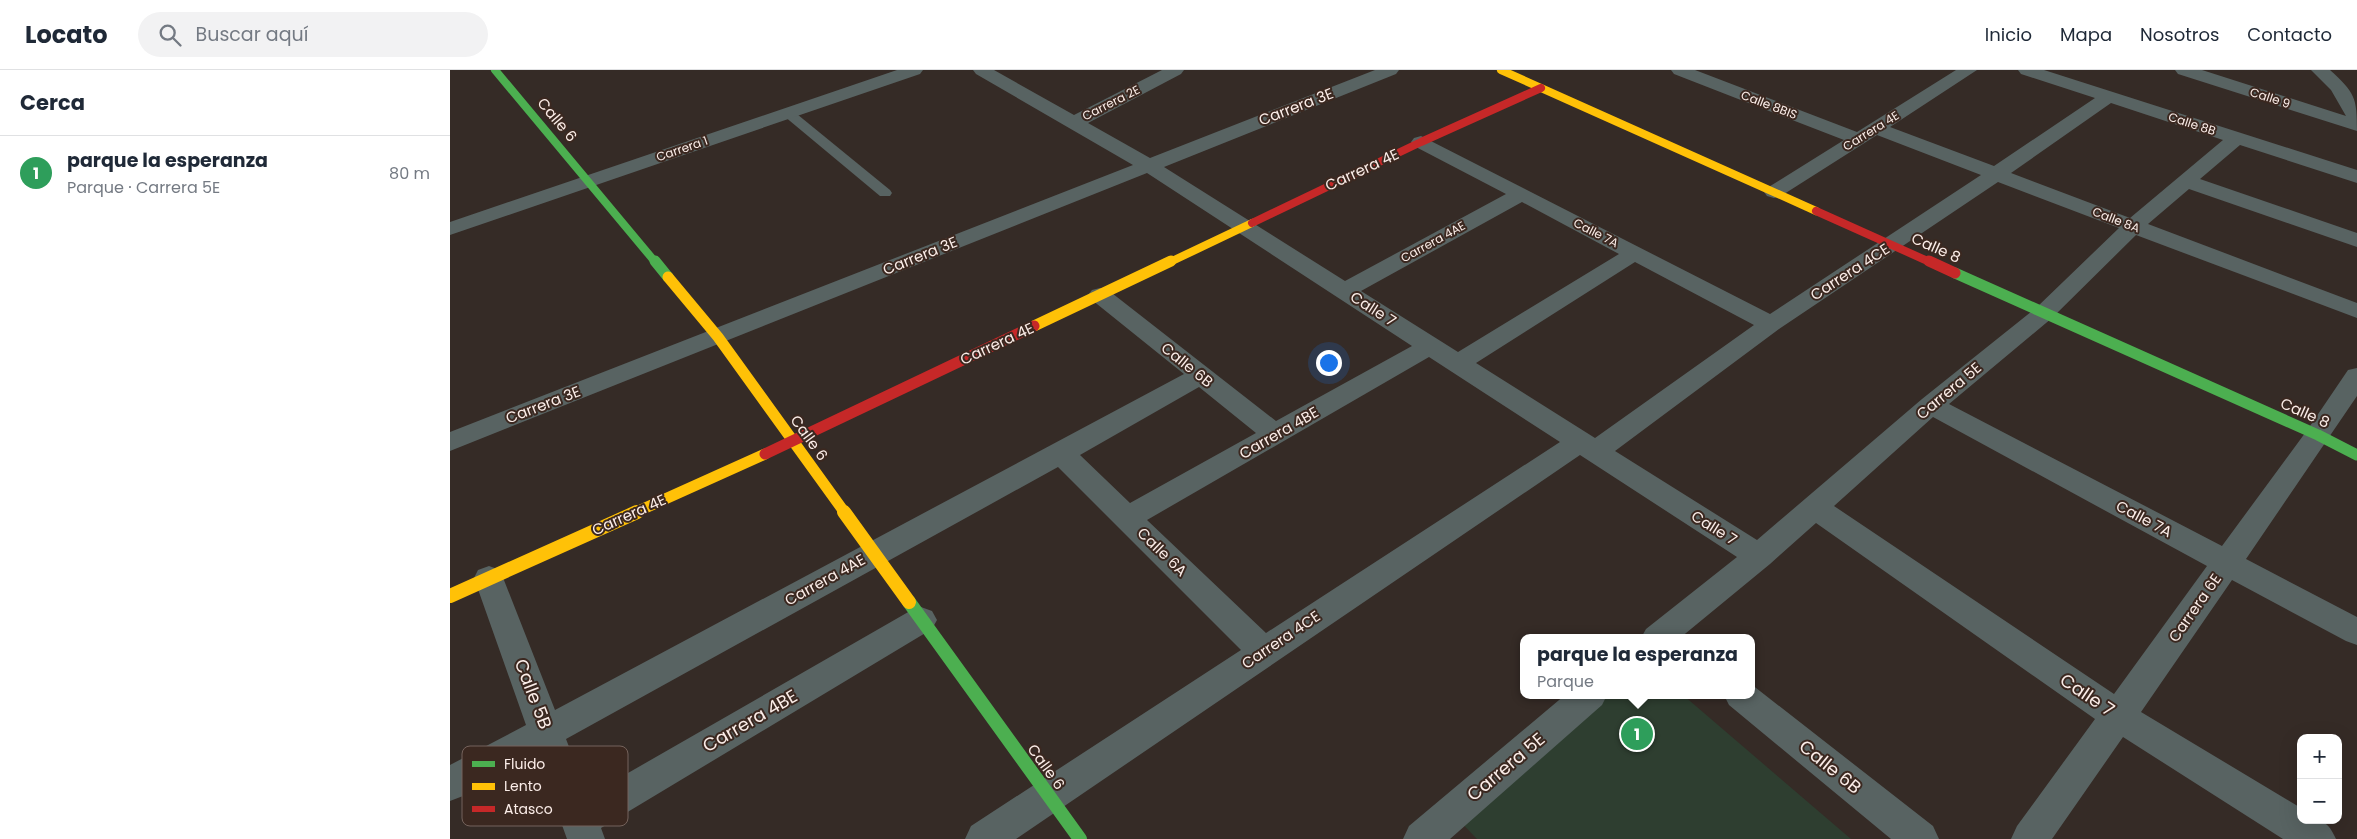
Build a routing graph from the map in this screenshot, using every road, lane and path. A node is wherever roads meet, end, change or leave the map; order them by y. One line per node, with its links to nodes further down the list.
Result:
1 (495, 70): 24 (street, Calle 6)
2 (914, 70): 14 (street, Carrera 1)
3 (982, 70): 16 (street, Calle 7)
4 (1175, 70): 16 (street, Carrera 2E)
5 (1390, 70): 21 (street, Carrera 3E)
6 (1501, 70): 12 (street, Calle 8)
7 (1680, 70): 18 (street, Calle 8BIS)
8 (1968, 70): 18 (street, Carrera 4E)
9 (2027, 70): 13 (street, Calle 8B)
10 (2184, 70): 17 (street, Calle 9)
11 (2320, 70): 15 (street)
12 (1541, 88): 20 (street, Carrera 4E); 27 (street, Calle 8)
13 (2108, 96): 19 (street, Calle 8B); 22 (street, Carrera 4CE)
14 (788, 113): 24 (street, Carrera 1); 26 (lane)
15 (2357, 118)
16 (1073, 123): 21 (street, Calle 7)
17 (2357, 126)
18 (1866, 133): 22 (street, Calle 8A); 27 (street, Carrera 4E)
19 (2236, 139): 23 (street, Calle 8B); 25 (street, Carrera 5E)
20 (1421, 142): 28 (street, Calle 7A); 29 (street, Carrera 4E)
21 (1148, 165): 29 (street, Calle 7); 40 (street, Carrera 3E)
22 (1996, 174): 30 (street, Calle 8A); 33 (street, Carrera 4CE)
23 (2357, 177)
24 (589, 181): 31 (street, Carrera 1); 40 (street, Calle 6)
25 (2188, 182): 30 (street, Carrera 5E); 32 (street)
26 (885, 192)
27 (1774, 192): 33 (street, Calle 8)
28 (1522, 194): 34 (street, Calle 7A); 35 (street, Carrera 4AE)
29 (1243, 226): 35 (street, Calle 7); 36 (street, Carrera 4E)
30 (2132, 227): 37 (street, Calle 8A); 38 (street, Carrera 5E)
31 (450, 229)
32 (2357, 240)
33 (1892, 245): 38 (street, Calle 8); 39 (street, Carrera 4CE)
34 (1635, 253): 39 (street, Calle 7A); 42 (street)
35 (1345, 290): 41 (street, Calle 7)
36 (1100, 295): 43 (street, Calle 6B); 48 (street, Carrera 4E)
37 (2357, 311)
38 (2044, 313): 45 (street, Carrera 5E); 47 (street, Calle 8)
39 (1771, 324): 50 (street, Carrera 4CE)
40 (718, 337): 48 (street, Calle 6); 49 (street, Carrera 3E)
41 (1430, 346): 42 (street, Calle 7); 46 (street, Carrera 4BE)
42 (1458, 363): 50 (street, Calle 7)
43 (1200, 376): 46 (street, Calle 6B); 51 (street, Carrera 4AE)
44 (2357, 376): 47 (street, Carrera 6E)
45 (1931, 405): 53 (street, Carrera 5E); 57 (street, Calle 7A)
46 (1276, 435): 54 (street, Carrera 4BE)
47 (2318, 435): 52 (street, Calle 8); 57 (street, Carrera 6E)
48 (793, 441): 55 (street, Calle 6); 58 (street, Carrera 4E)
49 (450, 442)
50 (1587, 447): 56 (street, Calle 7); 63 (street, Carrera 4CE)
51 (1061, 453): 54 (street, Calle 6A); 55 (street, Carrera 4AE)
52 (2357, 455)
53 (1814, 507): 56 (street, Carrera 5E); 66 (street, Calle 7)
54 (1127, 518): 63 (street, Calle 6A)
55 (874, 554): 60 (street, Calle 6); 67 (street, Carrera 4AE)
56 (1759, 556): 62 (street, Carrera 5E)
57 (2226, 563): 61 (street, Calle 7A); 66 (street, Carrera 6E)
58 (489, 578): 59 (street, Carrera 4E); 67 (street, Calle 5B)
59 (450, 596)
60 (921, 620): 72 (street, Calle 6); 73 (street, Carrera 4BE)
61 (2357, 632)
62 (1665, 634)
63 (1264, 652): 72 (street, Carrera 4CE)
64 (1585, 699): 76 (street, Carrera 5E)
65 (1746, 699): 77 (street, Calle 6B)
66 (2118, 716): 78 (street, Carrera 6E); 79 (street, Calle 7)
67 (547, 732): 68 (street, Carrera 4AE); 69 (street, Calle 5B)
68 (521, 746)
69 (552, 746)
70 (462, 778): 71 (street, Carrera 4AE)
71 (450, 784)
72 (1048, 795): 74 (street, Carrera 4CE); 75 (street, Calle 6)
73 (628, 802)
74 (984, 839)
75 (1080, 839)
76 (1422, 839)
77 (1920, 839)
78 (2030, 839)
79 (2317, 839)

